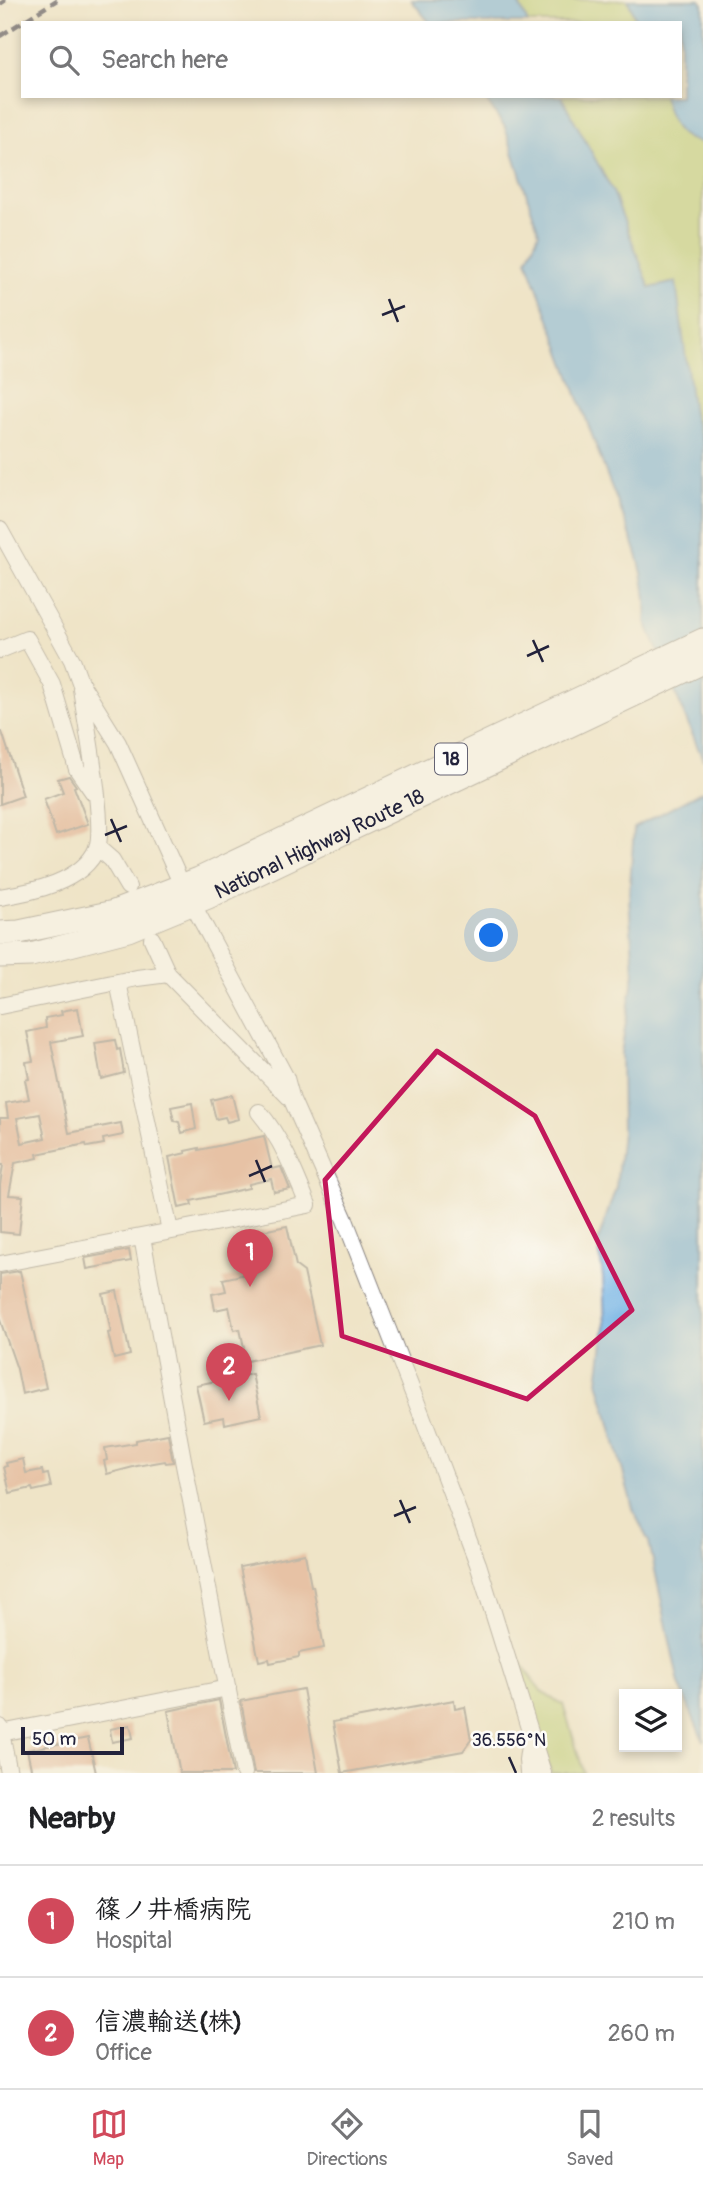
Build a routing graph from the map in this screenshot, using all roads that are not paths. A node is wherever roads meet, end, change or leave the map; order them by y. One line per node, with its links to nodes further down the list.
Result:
1 (0, 530): 5 (street)
2 (703, 640): 9 (highway, National Highway Route 18 / 18)
3 (0, 650): 6 (street)
4 (703, 662): 9 (highway, National Highway Route 18 / 18)
5 (80, 682): 6 (street); 9 (street)
6 (96, 796): 7 (street)
7 (97, 847): 8 (street); 10 (street)
8 (128, 887)
9 (196, 891): 11 (highway, National Highway Route 18 / 18); 13 (highway, National Highway Route 18 / 18); 17 (street)
10 (0, 897)
11 (0, 933)
12 (152, 939): 14 (street)
13 (0, 956)
14 (167, 974): 15 (street); 17 (street)
15 (118, 982): 16 (street); 19 (street)
16 (0, 1006)
17 (292, 1100): 24 (street)
18 (259, 1112): 19 (street)
19 (170, 1231): 20 (street)
20 (142, 1237): 21 (street); 22 (street)
21 (0, 1264)
22 (228, 1688): 23 (street); 26 (street)
23 (1, 1730): 25 (street)
24 (531, 1732): 27 (street); 28 (street)
25 (9, 1773)
26 (244, 1773)
27 (528, 1773)
28 (543, 1773)

